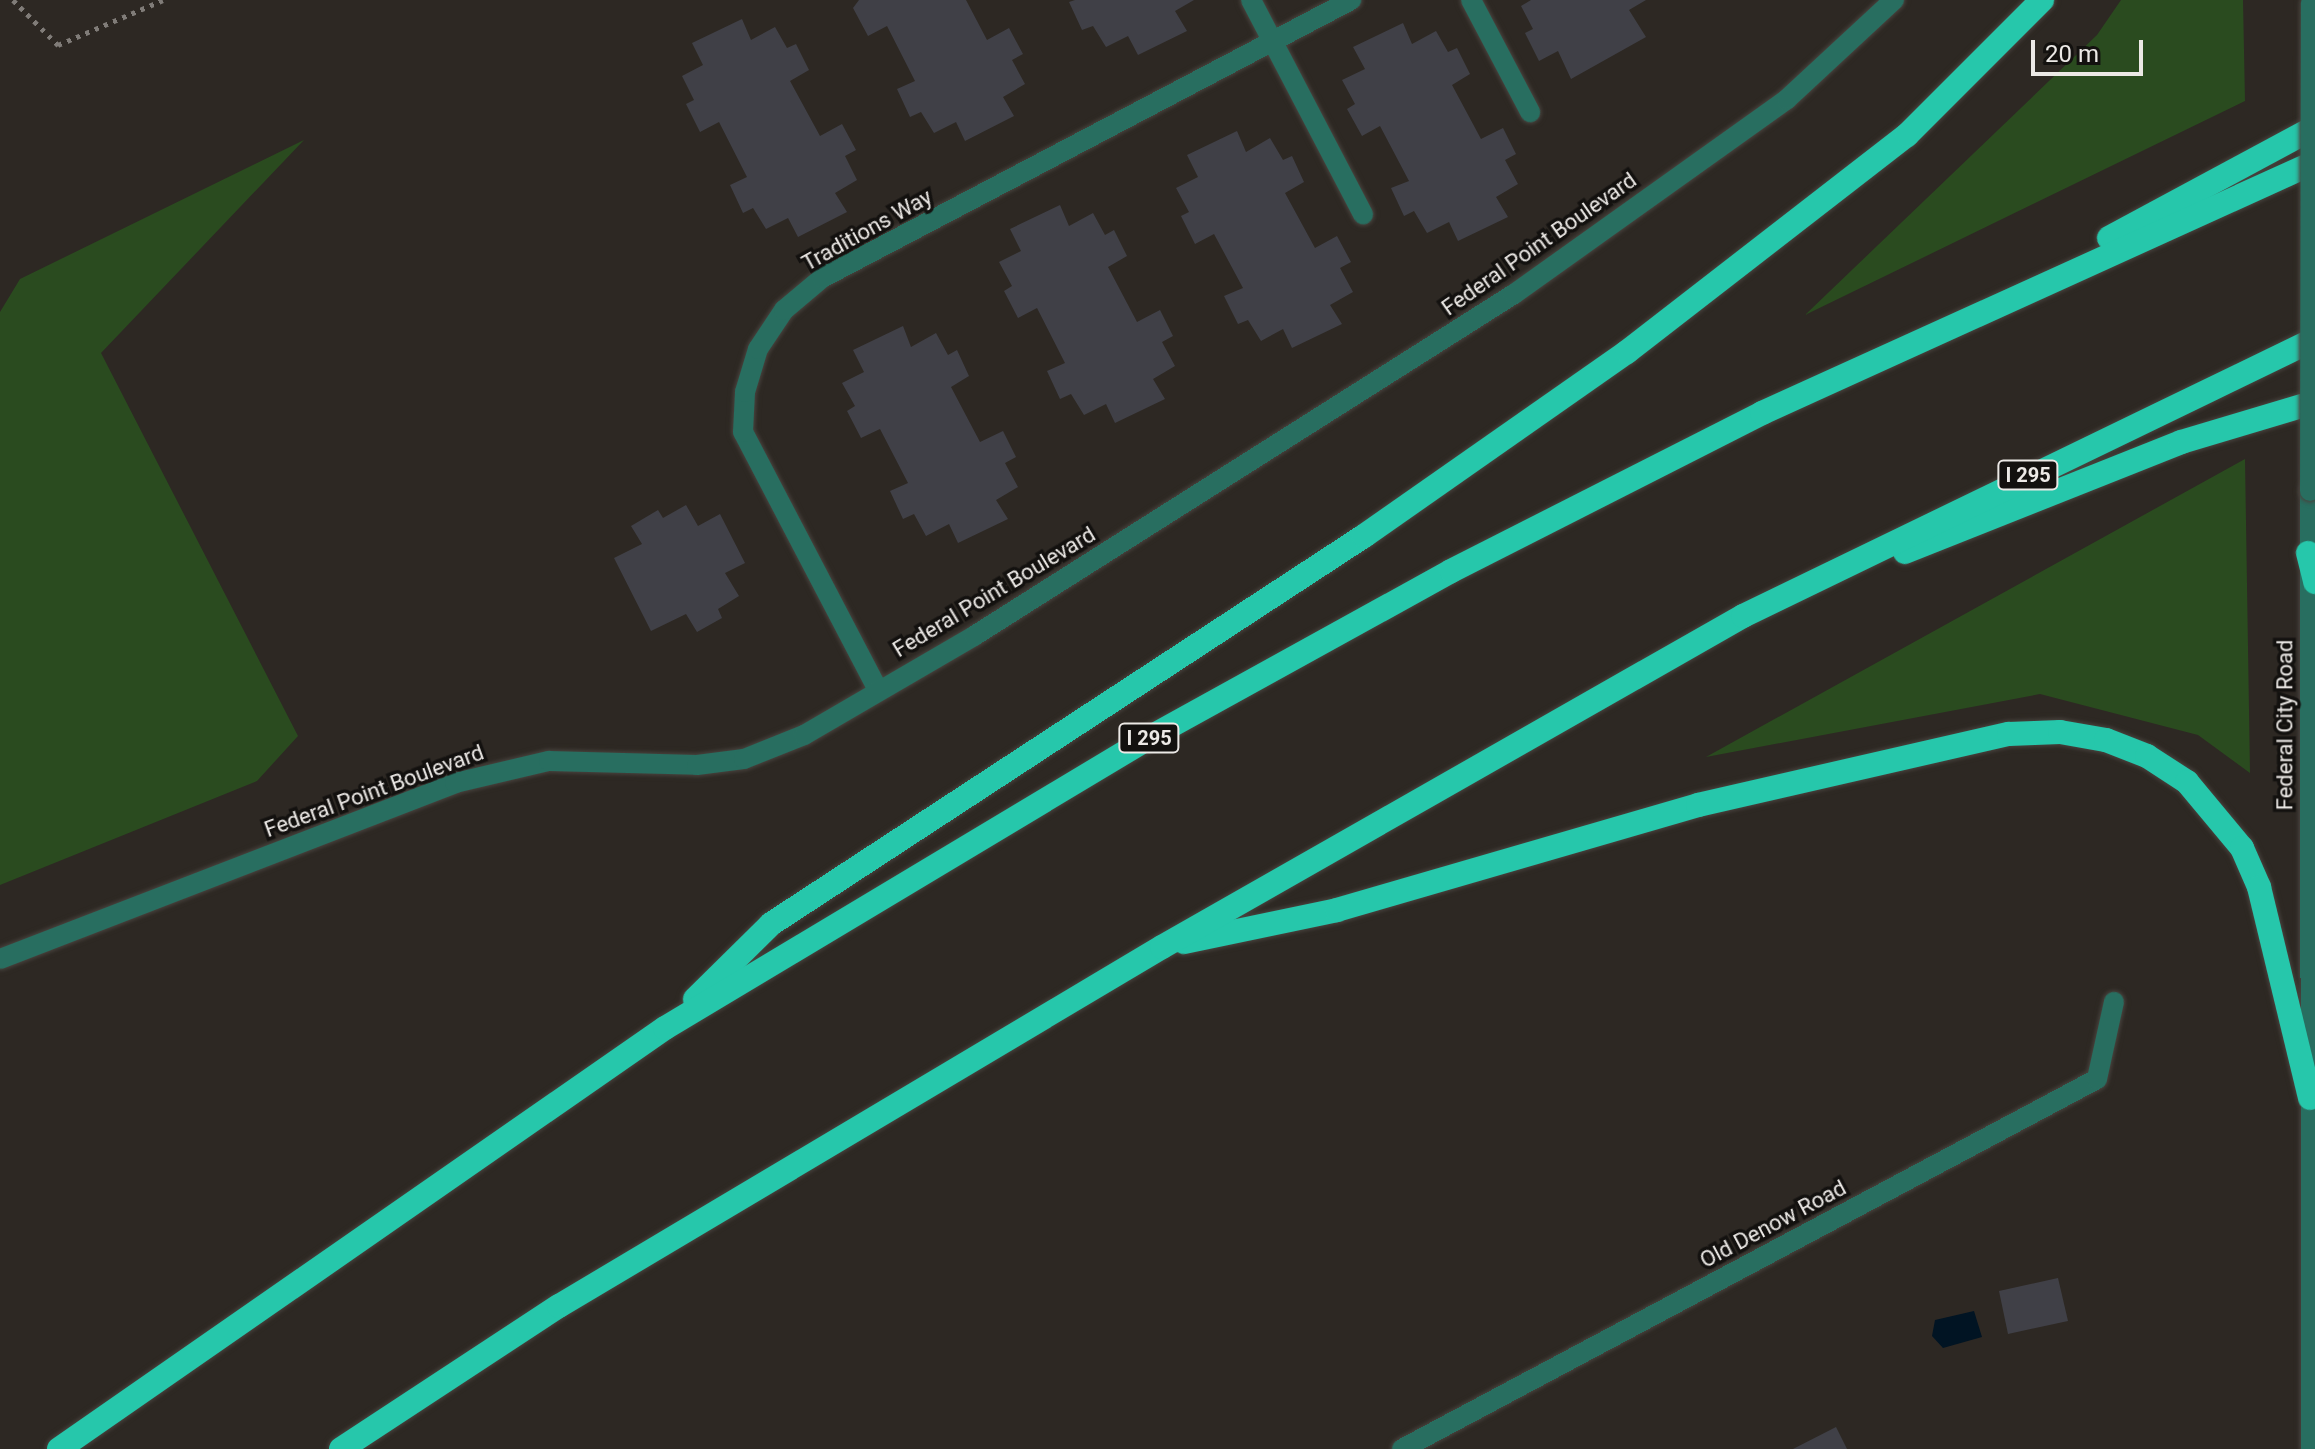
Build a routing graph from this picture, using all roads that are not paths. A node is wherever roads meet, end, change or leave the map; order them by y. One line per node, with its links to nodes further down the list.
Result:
1 (1251, 0): 7 (street)
2 (1351, 0): 7 (street, Traditions Way)
3 (1471, 0): 8 (street)
4 (1894, 0): 18 (street, Federal Point Boulevard)
5 (2042, 0): 22 (highway)
6 (2311, 1): 15 (street, Federal City Road, bridge)
7 (1272, 41): 11 (street); 18 (street, Traditions Way)
8 (1530, 112)
9 (2315, 127): 12 (highway)
10 (2315, 162): 12 (highway, I 295)
11 (1363, 214)
12 (1934, 332): 22 (highway, I 295)
13 (2315, 339): 17 (highway, I 295)
14 (2315, 402): 17 (highway)
15 (2308, 553): 16 (highway); 23 (street, Federal City Road)
16 (2315, 582)
17 (1743, 616): 19 (highway, I 295)
18 (878, 690): 20 (street, Federal Point Boulevard)
19 (1162, 947): 23 (highway); 26 (highway, I 295)
20 (0, 959)
21 (2114, 1002): 27 (street, Old Denow Road)
22 (665, 1028): 25 (highway, I 295)
23 (2310, 1098): 24 (street, Federal City Road)
24 (2313, 1193): 28 (street, Federal City Road)
25 (59, 1449)
26 (341, 1449)
27 (1402, 1449)
28 (2311, 1449)

